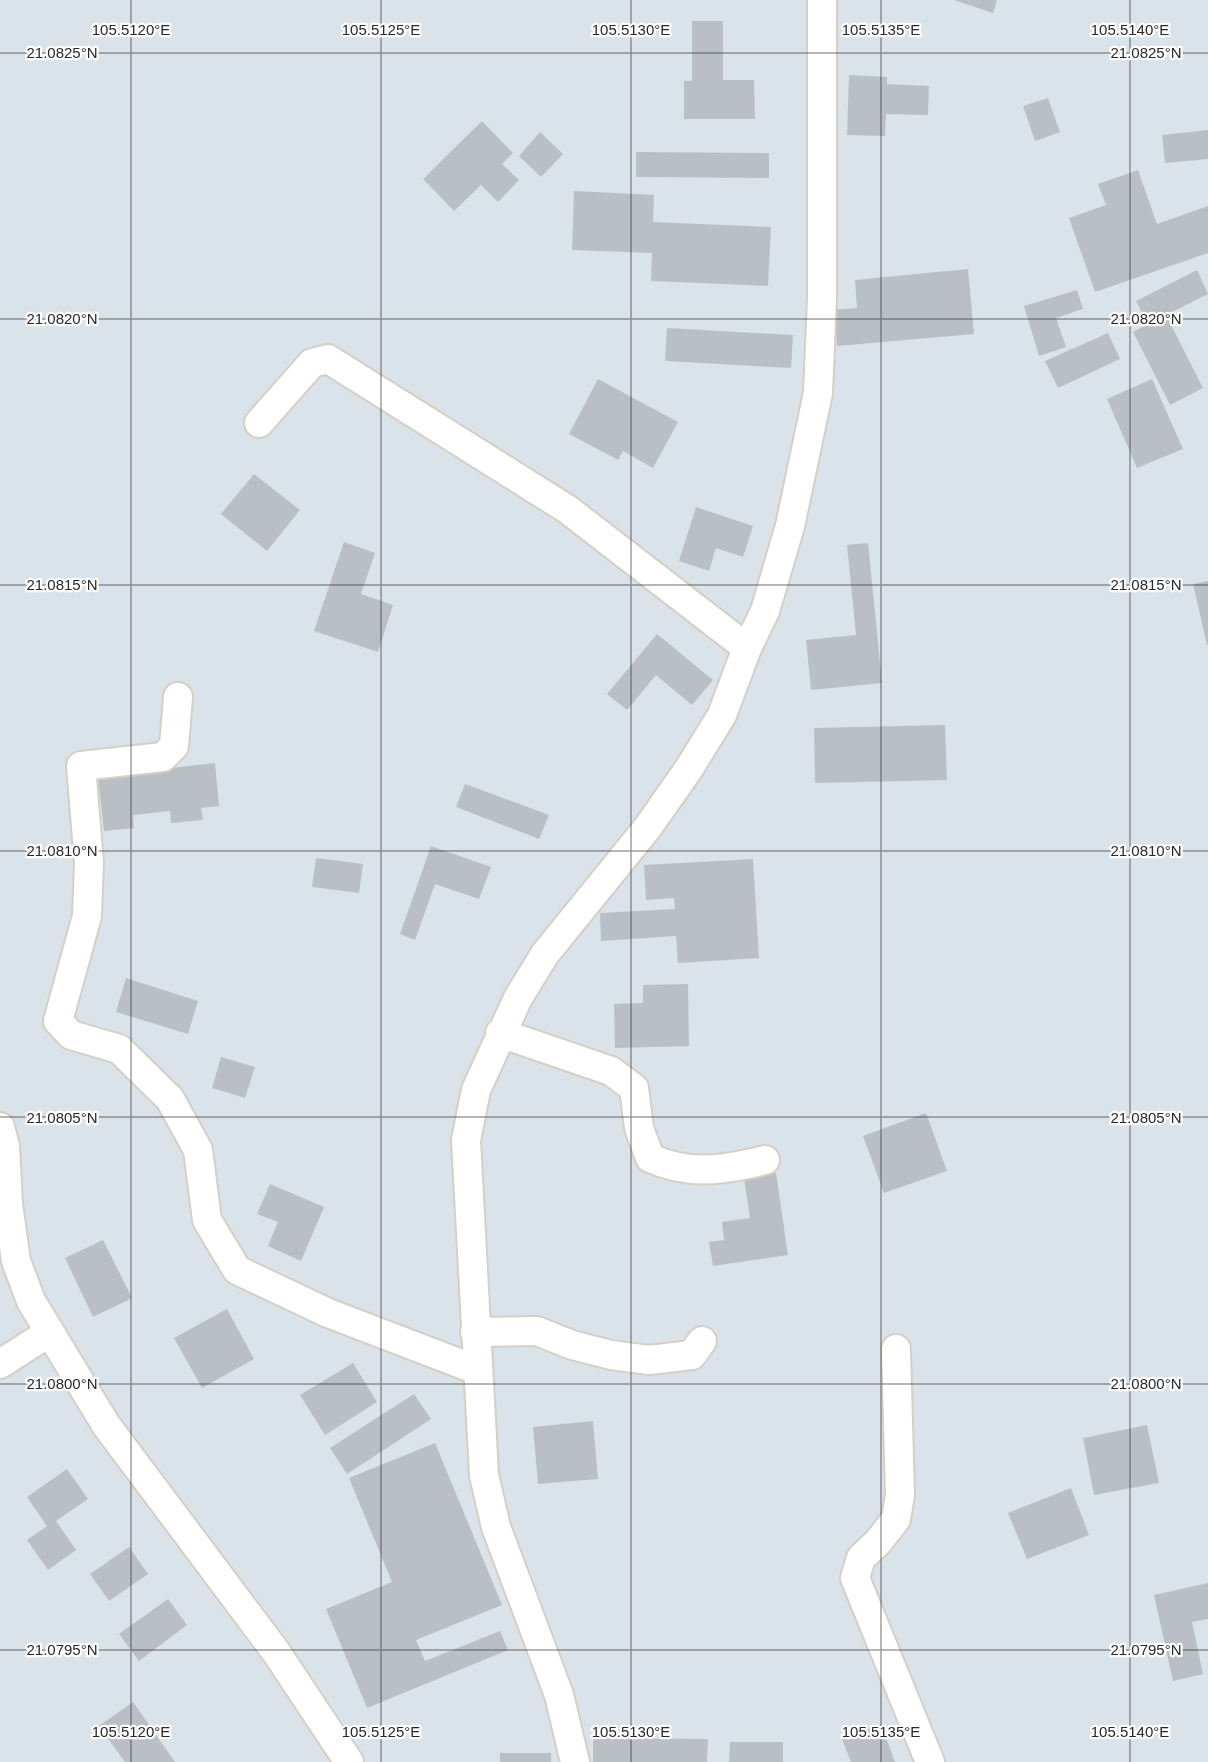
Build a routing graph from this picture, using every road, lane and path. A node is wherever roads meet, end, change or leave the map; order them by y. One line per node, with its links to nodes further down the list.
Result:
1 (822, 0): 3 (street)
2 (260, 423): 3 (street)
3 (747, 648): 5 (street)
4 (178, 697): 13 (street)
5 (500, 1033): 7 (street); 9 (street)
6 (0, 1127): 8 (street)
7 (765, 1160)
8 (50, 1332): 12 (street); 14 (street)
9 (475, 1332): 10 (street); 13 (street)
10 (702, 1341)
11 (896, 1349): 16 (street)
12 (0, 1364)
13 (477, 1370): 15 (street)
14 (349, 1762)
15 (576, 1762)
16 (930, 1762)

